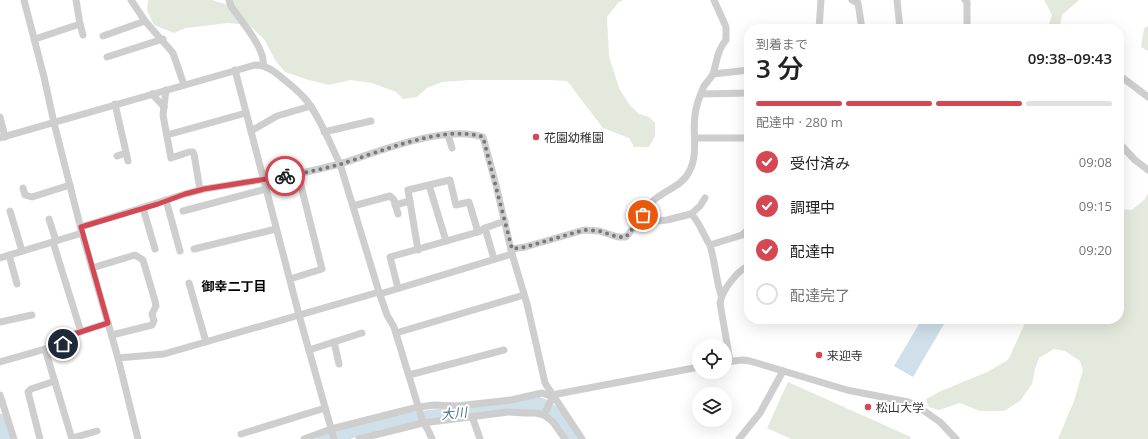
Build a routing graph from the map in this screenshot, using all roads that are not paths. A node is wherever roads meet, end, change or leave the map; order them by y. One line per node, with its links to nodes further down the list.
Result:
1 (24, 0): 18 (street)
2 (76, 0): 11 (street)
3 (131, 0): 10 (street)
4 (229, 0): 21 (street)
5 (714, 0): 24 (street)
6 (821, 0): 12 (street)
7 (852, 0): 13 (street)
8 (897, 0): 14 (street)
9 (965, 0): 15 (street)
10 (145, 21): 17 (street); 19 (street)
11 (80, 24): 16 (street); 18 (street)
12 (819, 24)
13 (861, 24)
14 (899, 24)
15 (968, 24)
16 (83, 35)
17 (103, 36)
18 (35, 39): 38 (street)
19 (163, 39): 20 (street); 26 (street)
20 (107, 57)
21 (263, 65): 22 (street); 33 (street)
22 (235, 70): 26 (street); 35 (street)
23 (744, 71): 24 (street)
24 (713, 74): 30 (street)
25 (1124, 79): 31 (street)
26 (184, 85): 27 (street)
27 (166, 90): 29 (street); 34 (street)
28 (744, 93): 30 (street)
29 (152, 94): 32 (street); 34 (street)
30 (700, 94): 44 (street)
31 (1148, 97)
32 (115, 104): 38 (street); 48 (street)
33 (311, 106): 39 (street); 40 (street)
34 (164, 107): 41 (street)
35 (246, 113): 39 (street); 41 (street)
36 (0, 117): 43 (street)
37 (371, 121): 40 (street)
38 (54, 123): 43 (street); 55 (street)
39 (250, 131): 54 (street)
40 (324, 132): 51 (street)
41 (167, 135): 59 (street)
42 (448, 135): 46 (street); 51 (street); 71 (street)
43 (2, 137)
44 (695, 138): 45 (street); 72 (street)
45 (744, 138)
46 (452, 148)
47 (1124, 149): 52 (street)
48 (126, 153): 49 (street); 50 (street)
49 (117, 156)
50 (128, 161)
51 (340, 164): 53 (street); 64 (street)
52 (1148, 170)
53 (298, 174): 54 (street); 92 (street)
54 (263, 180): 58 (street); 59 (street)
55 (70, 185): 57 (street); 75 (street)
56 (430, 185): 62 (street); 76 (street); 79 (street)
57 (23, 188)
58 (266, 189): 67 (street); 74 (street)
59 (200, 190): 61 (street)
60 (705, 198): 69 (street)
61 (166, 200): 65 (street); 86 (street)
62 (410, 201): 63 (street); 83 (street)
63 (395, 205): 64 (street); 68 (street)
64 (353, 206): 96 (street)
65 (144, 208): 75 (street); 81 (street)
66 (10, 211): 84 (street)
67 (183, 211)
68 (398, 214)
69 (691, 214): 72 (street); 80 (street)
70 (49, 219): 78 (street)
71 (505, 221): 73 (street); 85 (street)
72 (638, 223): 85 (street)
73 (485, 228): 76 (street); 89 (street)
74 (276, 229): 82 (street); 92 (street)
75 (82, 230): 78 (street); 90 (street)
76 (478, 232): 79 (street)
77 (744, 233): 80 (street)
78 (54, 241): 84 (street); 103 (street)
79 (446, 241): 83 (street)
80 (710, 245): 98 (street)
81 (155, 249)
82 (194, 249)
83 (418, 250): 95 (street)
84 (22, 251): 87 (street)
85 (512, 251): 89 (street); 97 (street)
86 (180, 252)
87 (9, 255): 88 (street); 94 (street)
88 (0, 258)
89 (494, 259): 95 (street)
90 (92, 268): 102 (street); 106 (street)
91 (744, 268): 98 (street)
92 (290, 280): 100 (street)
93 (189, 283): 108 (street)
94 (17, 284)
95 (398, 288): 96 (street)
96 (380, 293): 100 (street); 105 (street)
97 (524, 295): 105 (street); 122 (street)
98 (721, 295): 107 (street)
99 (32, 315): 101 (street)
100 (299, 315): 108 (street); 111 (street)
101 (0, 322)
102 (108, 323): 103 (street); 106 (street)
103 (81, 332): 110 (street)
104 (362, 333): 109 (street)
105 (396, 333): 119 (street)
106 (112, 335): 113 (street)
107 (724, 339)
108 (206, 342): 113 (street)
109 (334, 342): 111 (street); 116 (street)
110 (45, 349): 114 (street); 120 (street)
111 (309, 350): 123 (street)
112 (504, 350): 119 (street)
113 (118, 358): 135 (street)
114 (0, 362)
115 (732, 362): 118 (street)
116 (339, 364)
117 (692, 368): 122 (street)
118 (783, 371): 144 (street); 145 (street)
119 (409, 375): 124 (street)
120 (55, 381): 133 (street); 134 (street)
121 (0, 395): 132 (street)
122 (552, 399): 124 (street); 125 (street); 143 (street)
123 (325, 408): 128 (street); 129 (street)
124 (419, 408): 127 (street); 128 (street)
125 (545, 413): 126 (street); 142 (street)
126 (472, 416): 127 (street); 141 (street)
127 (423, 421): 139 (street); 140 (street)
128 (331, 430): 137 (street); 138 (street)
129 (250, 431): 131 (street); 136 (street)
130 (97, 432): 134 (street)
131 (241, 434)
132 (14, 439)
133 (40, 439)
134 (72, 439)
135 (138, 439)
136 (252, 439)
137 (304, 439)
138 (334, 439)
139 (359, 439)
140 (432, 439)
141 (480, 439)
142 (565, 439)
143 (582, 439)
144 (739, 439)
145 (956, 439)

